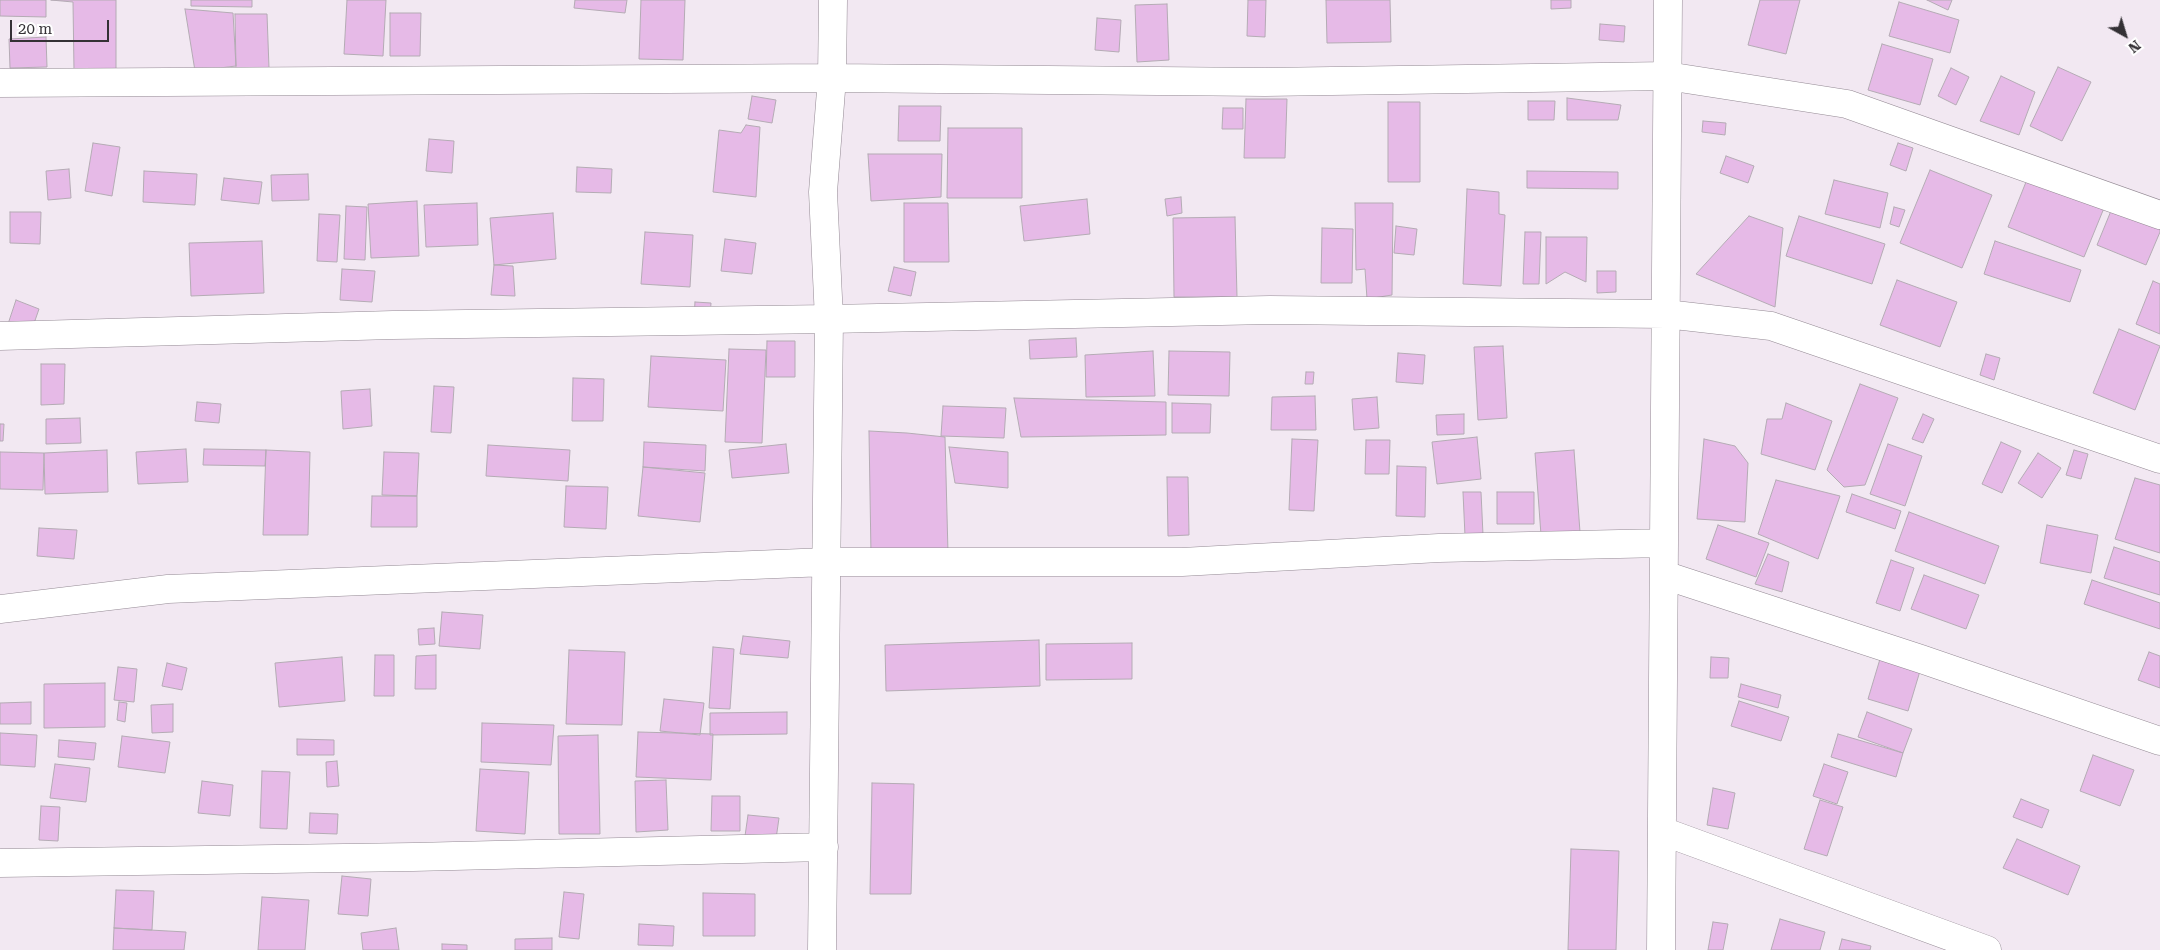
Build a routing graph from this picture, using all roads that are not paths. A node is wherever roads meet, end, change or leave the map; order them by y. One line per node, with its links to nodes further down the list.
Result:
1 (833, 0): 4 (street)
2 (1668, 0): 3 (street)
3 (1667, 76): 4 (street); 6 (street); 7 (street)
4 (832, 78): 5 (street); 8 (street)
5 (0, 82)
6 (2160, 215)
7 (1666, 314): 8 (street); 10 (street); 11 (street)
8 (829, 319): 9 (street); 12 (street)
9 (0, 336)
10 (2160, 459)
11 (1664, 543): 12 (street); 13 (street)
12 (826, 562): 14 (street); 17 (street)
13 (1664, 575): 15 (street); 16 (street)
14 (0, 609)
15 (2160, 741)
16 (1662, 831): 20 (street); 21 (street)
17 (824, 847): 18 (street); 19 (street)
18 (0, 864)
19 (822, 950)
20 (1661, 950)
21 (1987, 950)

